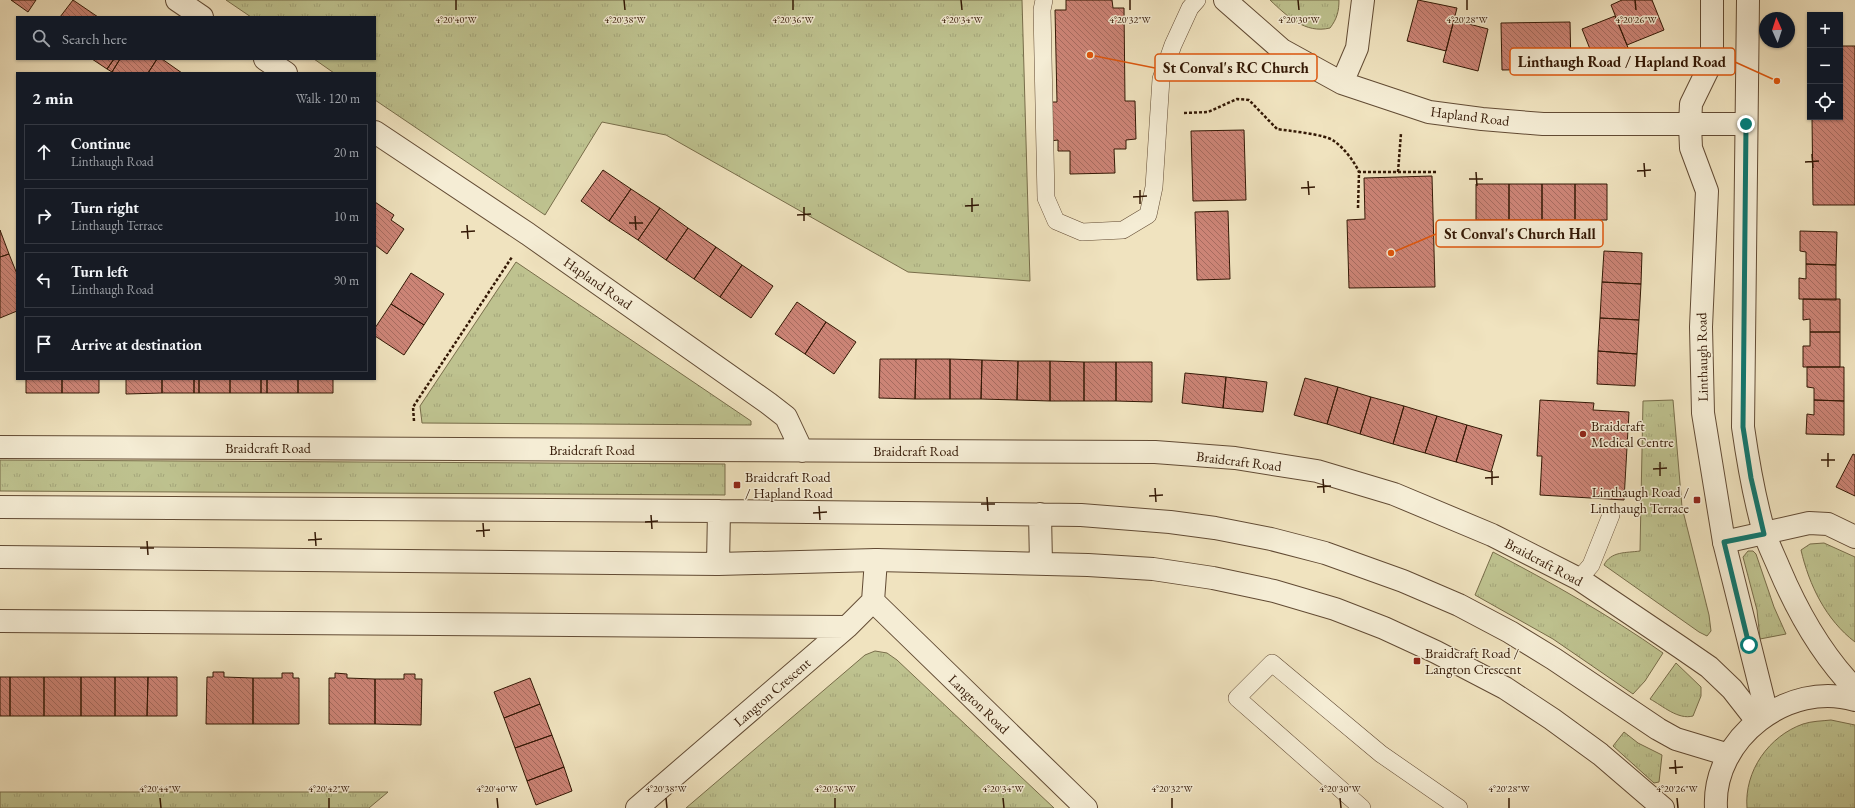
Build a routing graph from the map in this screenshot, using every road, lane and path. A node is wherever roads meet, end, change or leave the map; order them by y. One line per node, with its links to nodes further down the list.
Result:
1 (177, 0): 8 (street)
2 (1044, 0): 12 (lane)
3 (1197, 0): 12 (lane)
4 (1225, 0): 11 (street, Hapland Road)
5 (1363, 0): 11 (street)
6 (1712, 0): 13 (street, Linthaugh Road)
7 (1748, 0): 14 (street)
8 (201, 16)
9 (266, 60): 10 (street)
10 (284, 72)
11 (1342, 83): 13 (street, Hapland Road)
12 (1159, 113): 17 (path)
13 (1690, 124): 14 (street, Hapland Road); 31 (street, Linthaugh Road)
14 (1746, 124): 29 (street)
15 (1401, 126): 18 (path)
16 (376, 133): 21 (street, Hapland Road)
17 (1358, 172): 18 (path); 20 (path)
18 (1398, 172): 19 (path)
19 (1437, 172)
20 (1358, 208)
21 (528, 234): 23 (path); 24 (street, Hapland Road)
22 (0, 447): 23 (street, Braidcraft Road)
23 (415, 449): 24 (street, Braidcraft Road)
24 (802, 451): 36 (street, Braidcraft Road)
25 (0, 507): 26 (street)
26 (719, 511): 27 (street); 34 (street)
27 (1040, 514): 35 (street); 43 (street)
28 (1611, 515): 36 (lane)
29 (1764, 534): 30 (street); 31 (street); 40 (street)
30 (1855, 537)
31 (1724, 542): 42 (street, Linthaugh Road)
32 (0, 557): 34 (street)
33 (876, 560): 34 (street); 35 (street); 37 (street)
34 (718, 564)
35 (1041, 564): 48 (street)
36 (1578, 579): 42 (street, Braidcraft Road)
37 (873, 601): 39 (street, Langton Crescent); 45 (street, Langton Road)
38 (0, 622): 39 (street)
39 (847, 627): 44 (street, Langton Crescent)
40 (1855, 689)
41 (1855, 700): 42 (street)
42 (1762, 718): 43 (street)
43 (1729, 755): 49 (street)
44 (638, 808)
45 (1086, 808)
46 (1362, 808): 47 (lane)
47 (1459, 808)
48 (1663, 808)
49 (1716, 808)

